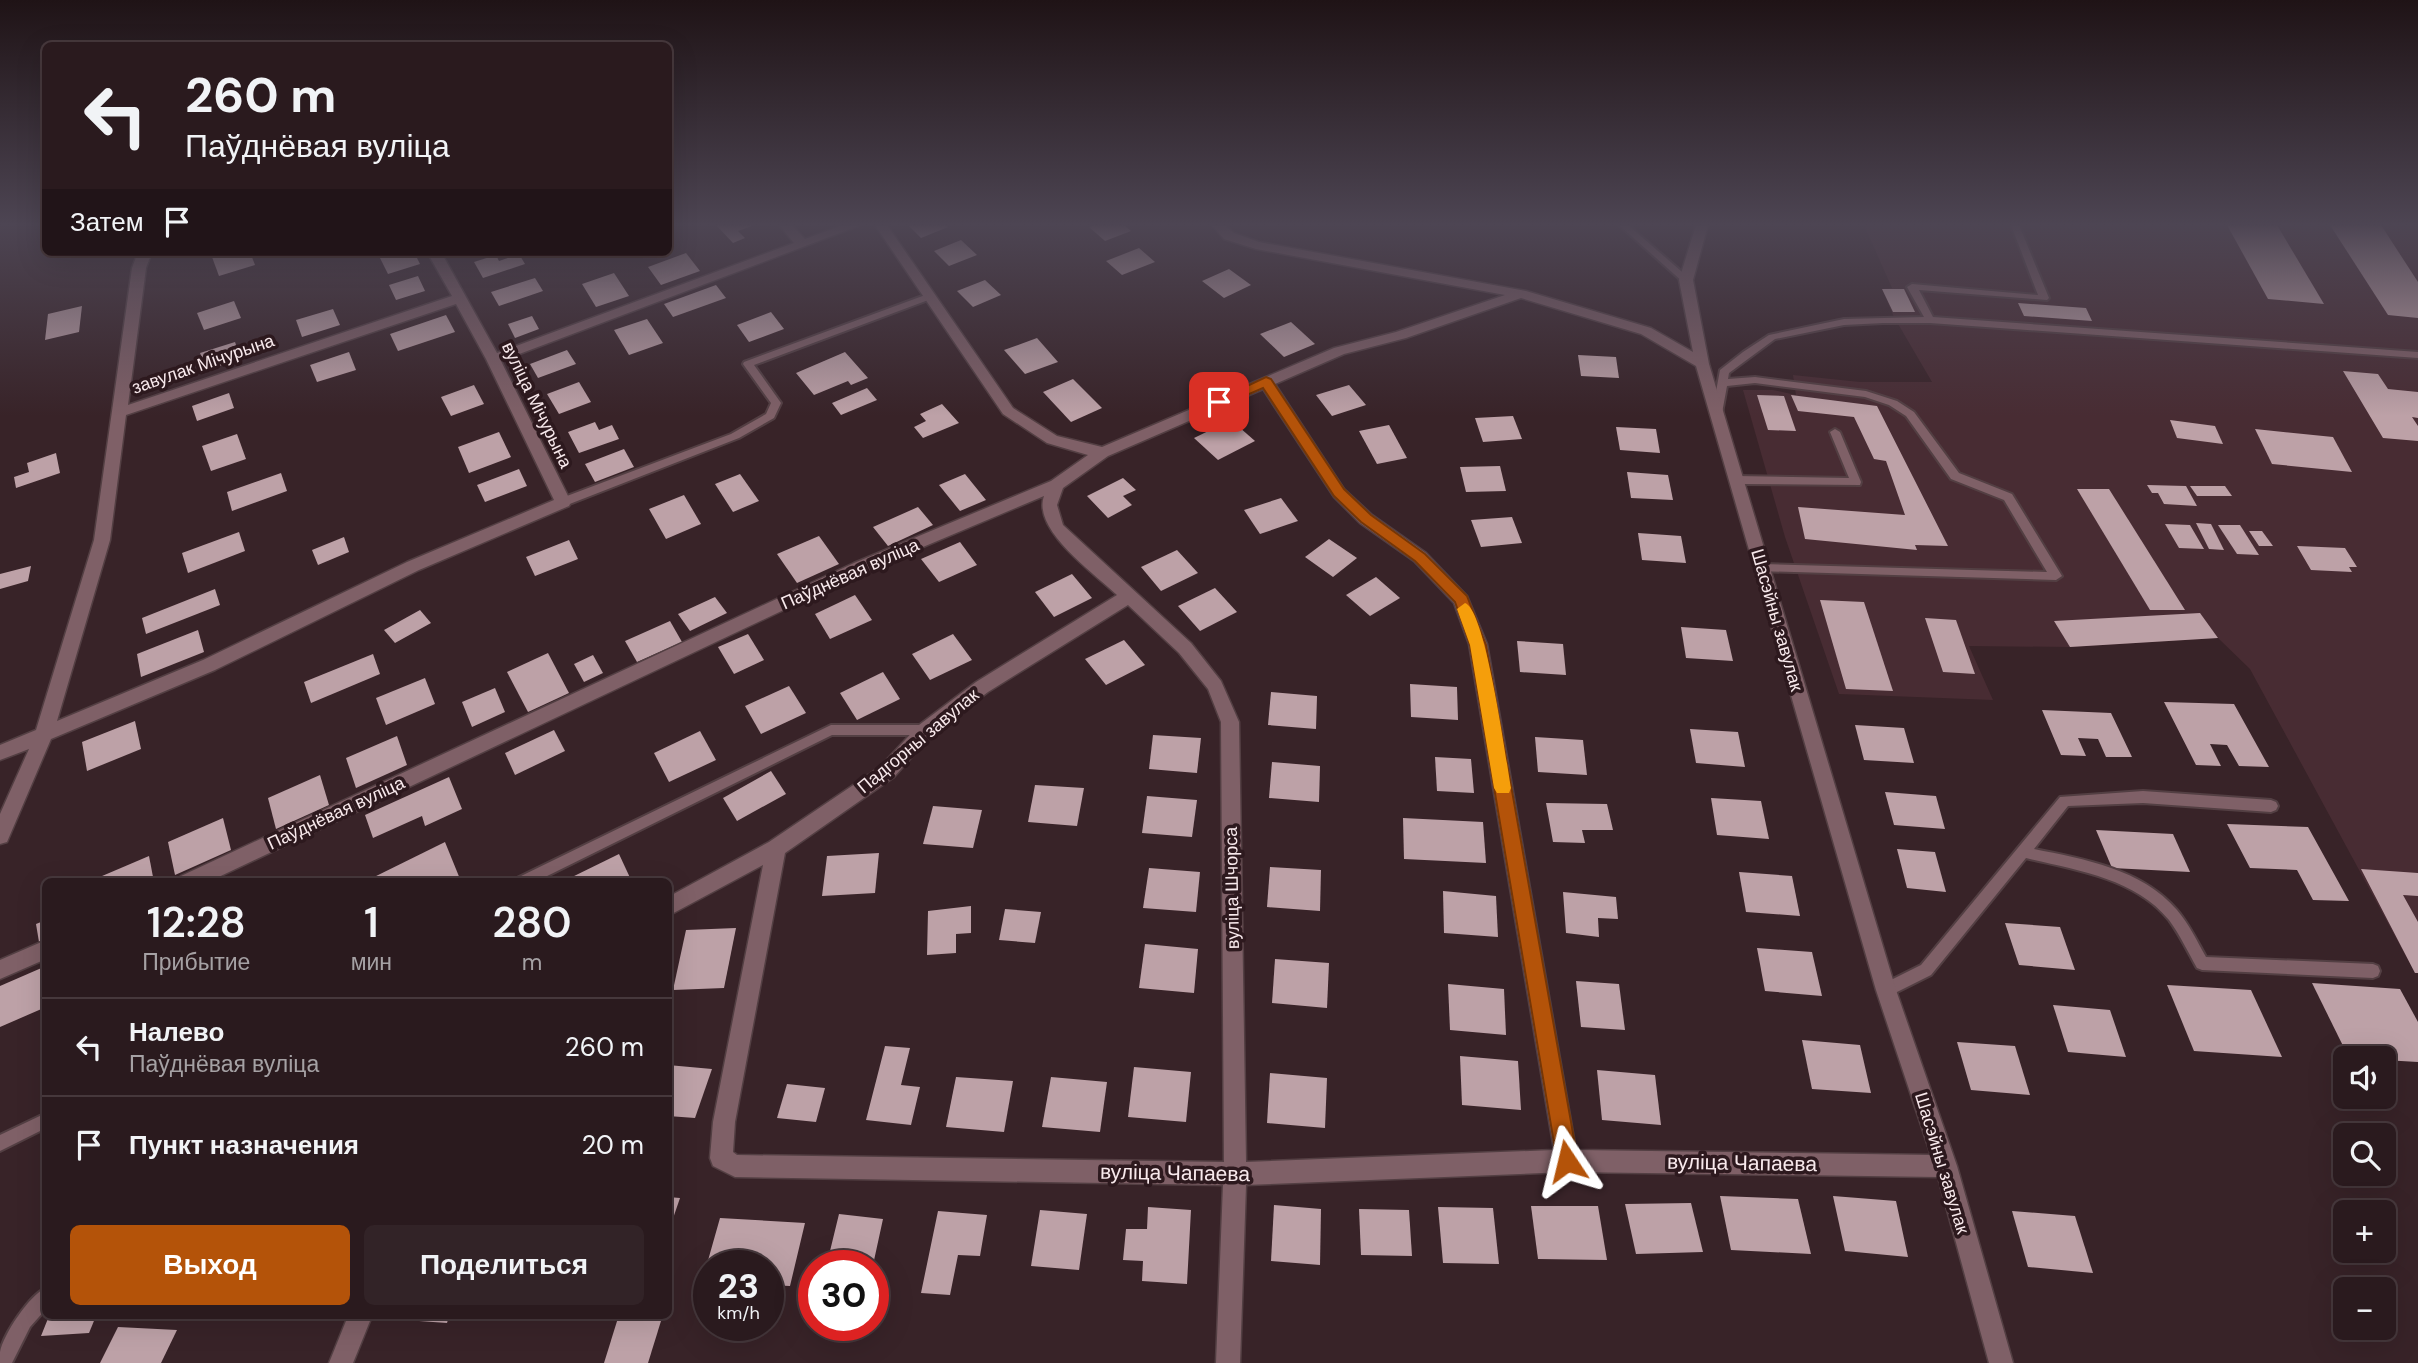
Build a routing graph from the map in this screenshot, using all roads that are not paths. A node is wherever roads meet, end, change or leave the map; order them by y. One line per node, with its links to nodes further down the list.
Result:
1 (136, 289): 19 (street)
2 (453, 289): 12 (street, вуліца Мічурына)
3 (680, 289): 15 (street)
4 (923, 289): 11 (street)
5 (1486, 289): 10 (street)
6 (1688, 289): 16 (street, Шасэйны завулак)
7 (1913, 289): 13 (lane)
8 (1931, 289): 9 (lane)
9 (2039, 289)
10 (1521, 295): 16 (street); 17 (street, Паўднёвая вуліца)
11 (928, 296): 22 (street); 25 (lane)
12 (458, 298): 15 (street, вуліца Мічурына); 19 (street, завулак Мічурына)
13 (1930, 320): 14 (lane); 18 (lane)
14 (2418, 355)
15 (493, 359): 25 (street, вуліца Мічурына)
16 (1702, 364): 20 (street, Шасэйны завулак)
17 (1266, 382): 22 (street, Паўднёвая вуліца); 44 (street)
18 (1722, 383): 20 (lane); 26 (lane)
19 (118, 413): 29 (street)
20 (1717, 414): 23 (street, Шасэйны завулак)
21 (1835, 432): 23 (lane)
22 (1103, 452): 24 (street, Паўднёвая вуліца)
23 (1736, 480): 26 (street, Шасэйны завулак)
24 (1056, 485): 27 (street, вуліца Шчорса); 35 (street, Паўднёвая вуліца)
25 (563, 502): 29 (street)
26 (1762, 568): 41 (street, Шасэйны завулак)
27 (1130, 595): 28 (street, Падгорны завулак); 46 (street, вуліца Шчорса)
28 (925, 730): 33 (street, Падгорны завулак); 36 (lane)
29 (43, 737): 30 (street); 32 (street)
30 (0, 753)
31 (2272, 806): 34 (lane)
32 (0, 836)
33 (776, 848): 37 (street, Падгорны завулак); 46 (street, вуліца Чапаева)
34 (2023, 852): 40 (lane); 41 (lane)
35 (197, 878)
36 (530, 878)
37 (672, 905)
38 (42, 951): 39 (street)
39 (0, 970)
40 (2373, 971)
41 (1885, 990): 45 (street, Шасэйны завулак)
42 (42, 1122): 43 (lane)
43 (0, 1143)
44 (1567, 1161): 45 (street, вуліца Чапаева); 46 (street, вуліца Чапаева)
45 (1945, 1166): 52 (street, Шасэйны завулак)
46 (1235, 1174): 51 (street, вуліца Шчорса)
47 (42, 1301): 49 (lane)
48 (359, 1319): 50 (street)
49 (3, 1363)
50 (341, 1363)
51 (1228, 1363)
52 (2001, 1363)

